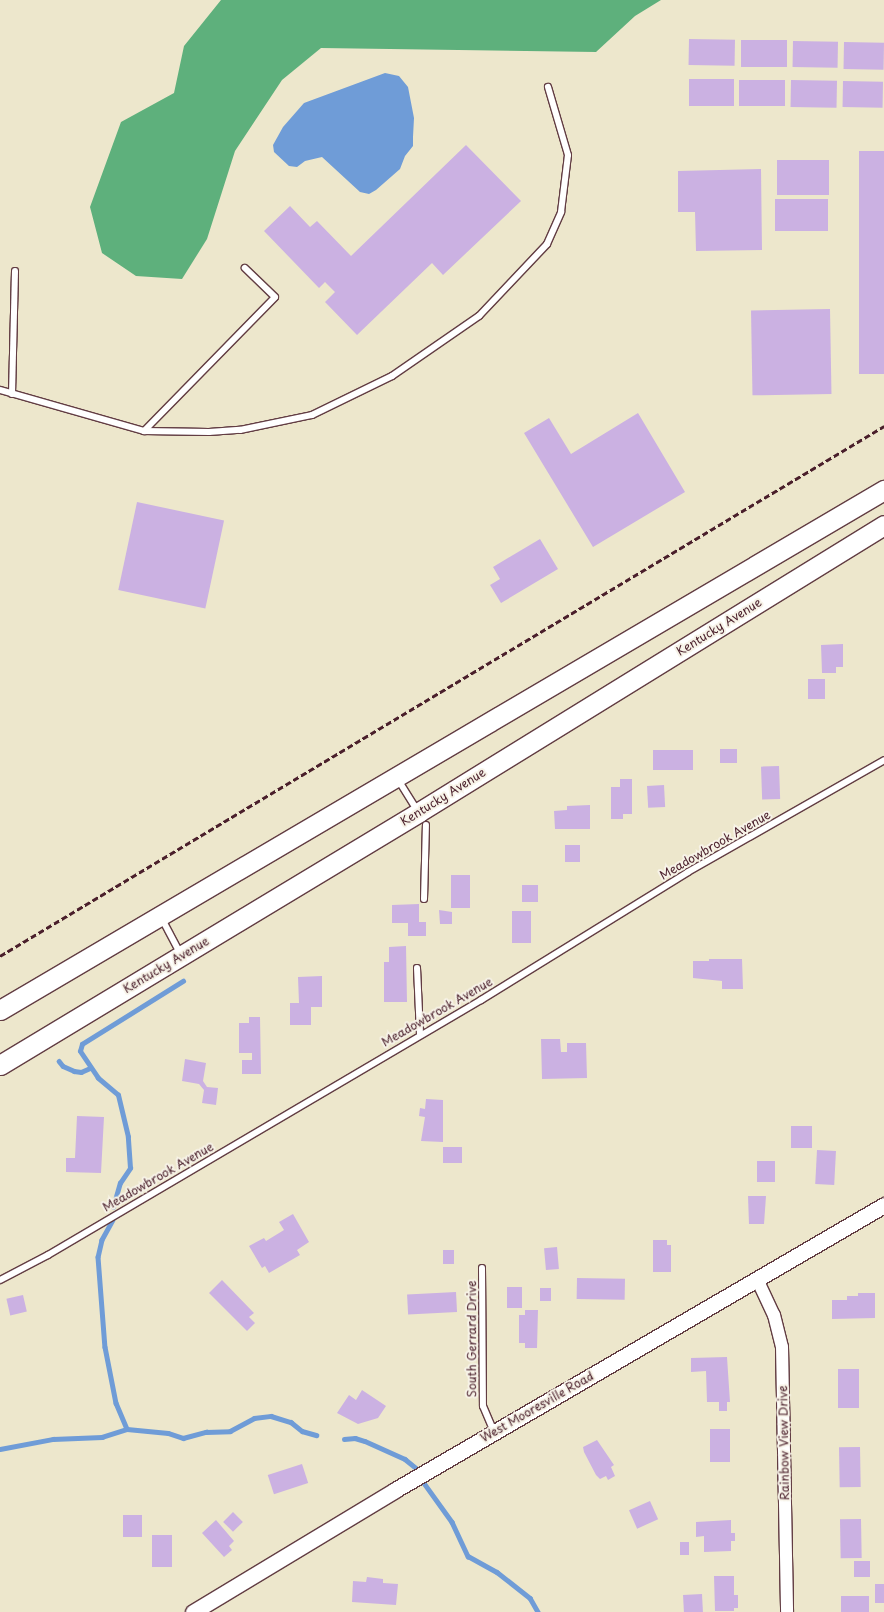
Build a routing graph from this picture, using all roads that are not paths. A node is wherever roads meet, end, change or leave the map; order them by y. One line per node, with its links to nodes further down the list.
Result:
1 (548, 87): 6 (lane)
2 (245, 268): 6 (lane)
3 (15, 271): 5 (lane)
4 (0, 390): 5 (lane)
5 (12, 394): 6 (lane)
6 (144, 430)
7 (884, 490): 10 (main road)
8 (884, 525): 11 (main road, Kentucky Avenue)
9 (884, 760): 17 (lane, Meadowbrook Avenue)
10 (396, 777): 11 (lane); 13 (main road)
11 (422, 819): 12 (lane); 14 (main road, Kentucky Avenue)
12 (424, 899)
13 (160, 916): 14 (lane); 16 (main road)
14 (181, 956): 18 (main road, Kentucky Avenue)
15 (417, 968): 17 (lane)
16 (0, 1010)
17 (420, 1034): 22 (lane, Meadowbrook Avenue)
18 (0, 1065)
19 (884, 1205): 21 (street, West Mooresville Road)
20 (482, 1268): 23 (lane, South Gerrard Drive)
21 (757, 1279): 23 (street, West Mooresville Road); 25 (street, Rainbow View Drive)
22 (0, 1280)
23 (494, 1432): 24 (street, West Mooresville Road)
24 (193, 1612)
25 (787, 1612)

